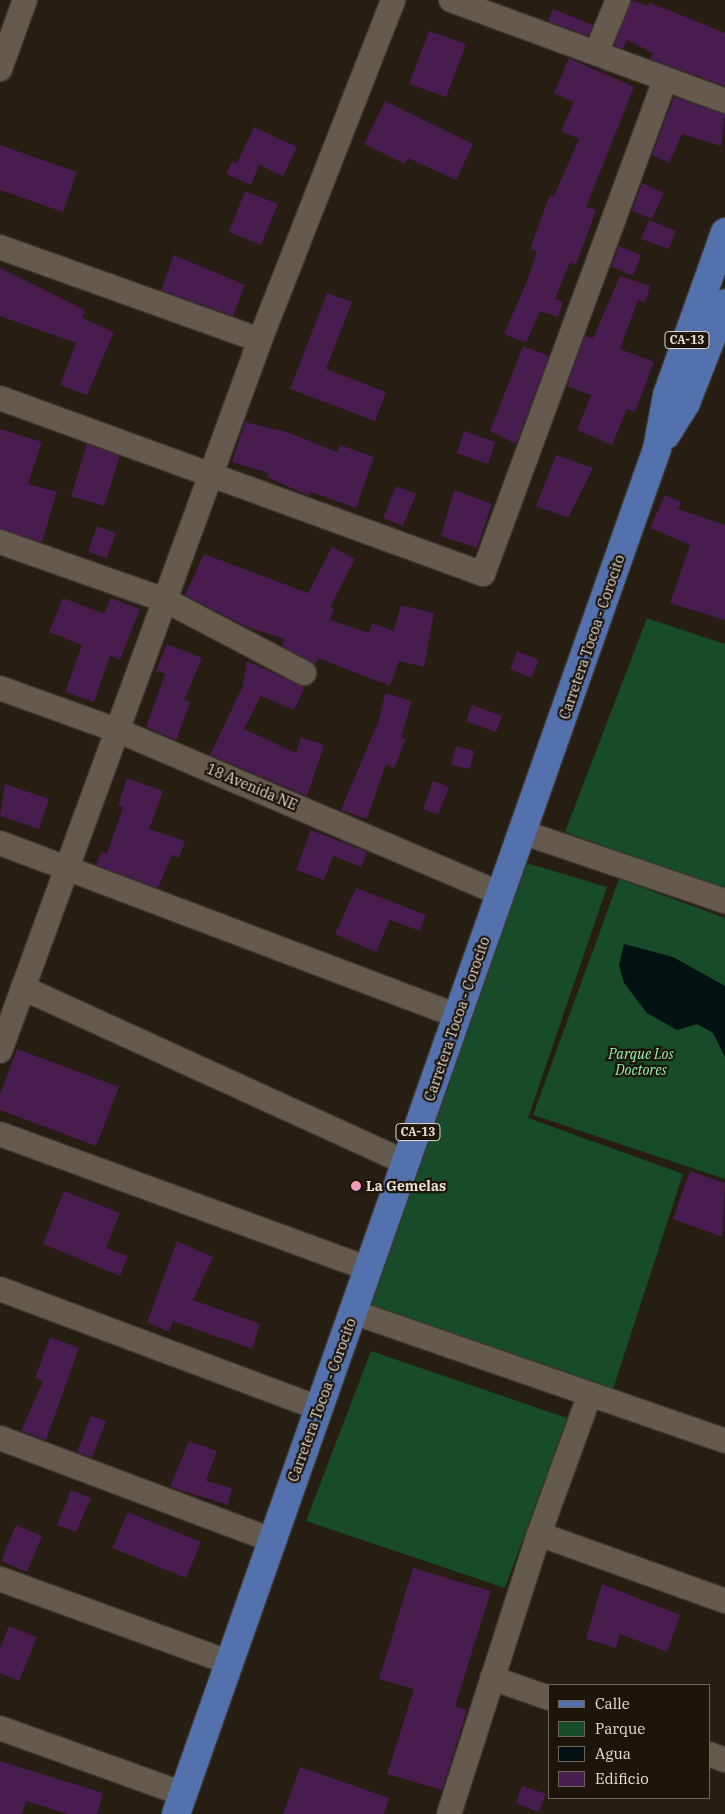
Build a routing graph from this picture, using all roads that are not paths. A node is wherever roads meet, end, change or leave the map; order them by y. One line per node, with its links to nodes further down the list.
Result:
1 (25, 0): 6 (street)
2 (393, 0): 12 (street)
3 (452, 0): 5 (street)
4 (618, 0): 5 (street)
5 (596, 53): 7 (street)
6 (0, 69)
7 (666, 80): 8 (street); 15 (street)
8 (725, 101)
9 (725, 232): 14 (main road, Carretera Tocoa - Corocito / CA-13)
10 (0, 248): 12 (street)
11 (725, 303): 14 (main road, Carretera Tocoa - Corocito / CA-13)
12 (260, 340): 15 (street)
13 (0, 398): 15 (street)
14 (657, 449): 21 (main road, Carretera Tocoa - Corocito / CA-13)
15 (213, 476): 17 (street)
16 (0, 542): 17 (street)
17 (165, 600): 18 (street); 20 (street)
18 (304, 673)
19 (0, 688): 20 (street, 18 Avenida NE)
20 (119, 731): 23 (street); 24 (street, 18 Avenida NE)
21 (522, 832): 24 (main road, Carretera Tocoa - Corocito / CA-13); 25 (street)
22 (0, 843): 23 (street)
23 (68, 869): 26 (street); 27 (street)
24 (501, 894): 27 (main road, Carretera Tocoa - Corocito / CA-13)
25 (725, 901)
26 (23, 988): 28 (street); 30 (street)
27 (458, 1016): 30 (main road, Carretera Tocoa - Corocito / CA-13)
28 (0, 1051)
29 (0, 1134): 31 (street)
30 (407, 1163): 31 (main road, Carretera Tocoa - Corocito / CA-13)
31 (369, 1269): 33 (main road, Carretera Tocoa - Corocito / CA-13)
32 (0, 1289): 35 (street)
33 (354, 1312): 34 (street); 35 (main road, Carretera Tocoa - Corocito / CA-13)
34 (590, 1394): 37 (street); 38 (street)
35 (319, 1408): 39 (main road, Carretera Tocoa - Corocito / CA-13)
36 (0, 1438): 39 (street)
37 (725, 1441)
38 (539, 1534): 41 (street); 43 (street)
39 (271, 1540): 42 (main road, Carretera Tocoa - Corocito / CA-13)
40 (0, 1579): 42 (street)
41 (725, 1601)
42 (228, 1662): 48 (main road, Carretera Tocoa - Corocito / CA-13)
43 (492, 1678): 44 (street); 49 (street)
44 (548, 1698)
45 (0, 1728): 48 (street)
46 (710, 1754): 47 (street)
47 (725, 1760)
48 (180, 1804)
49 (449, 1814)

